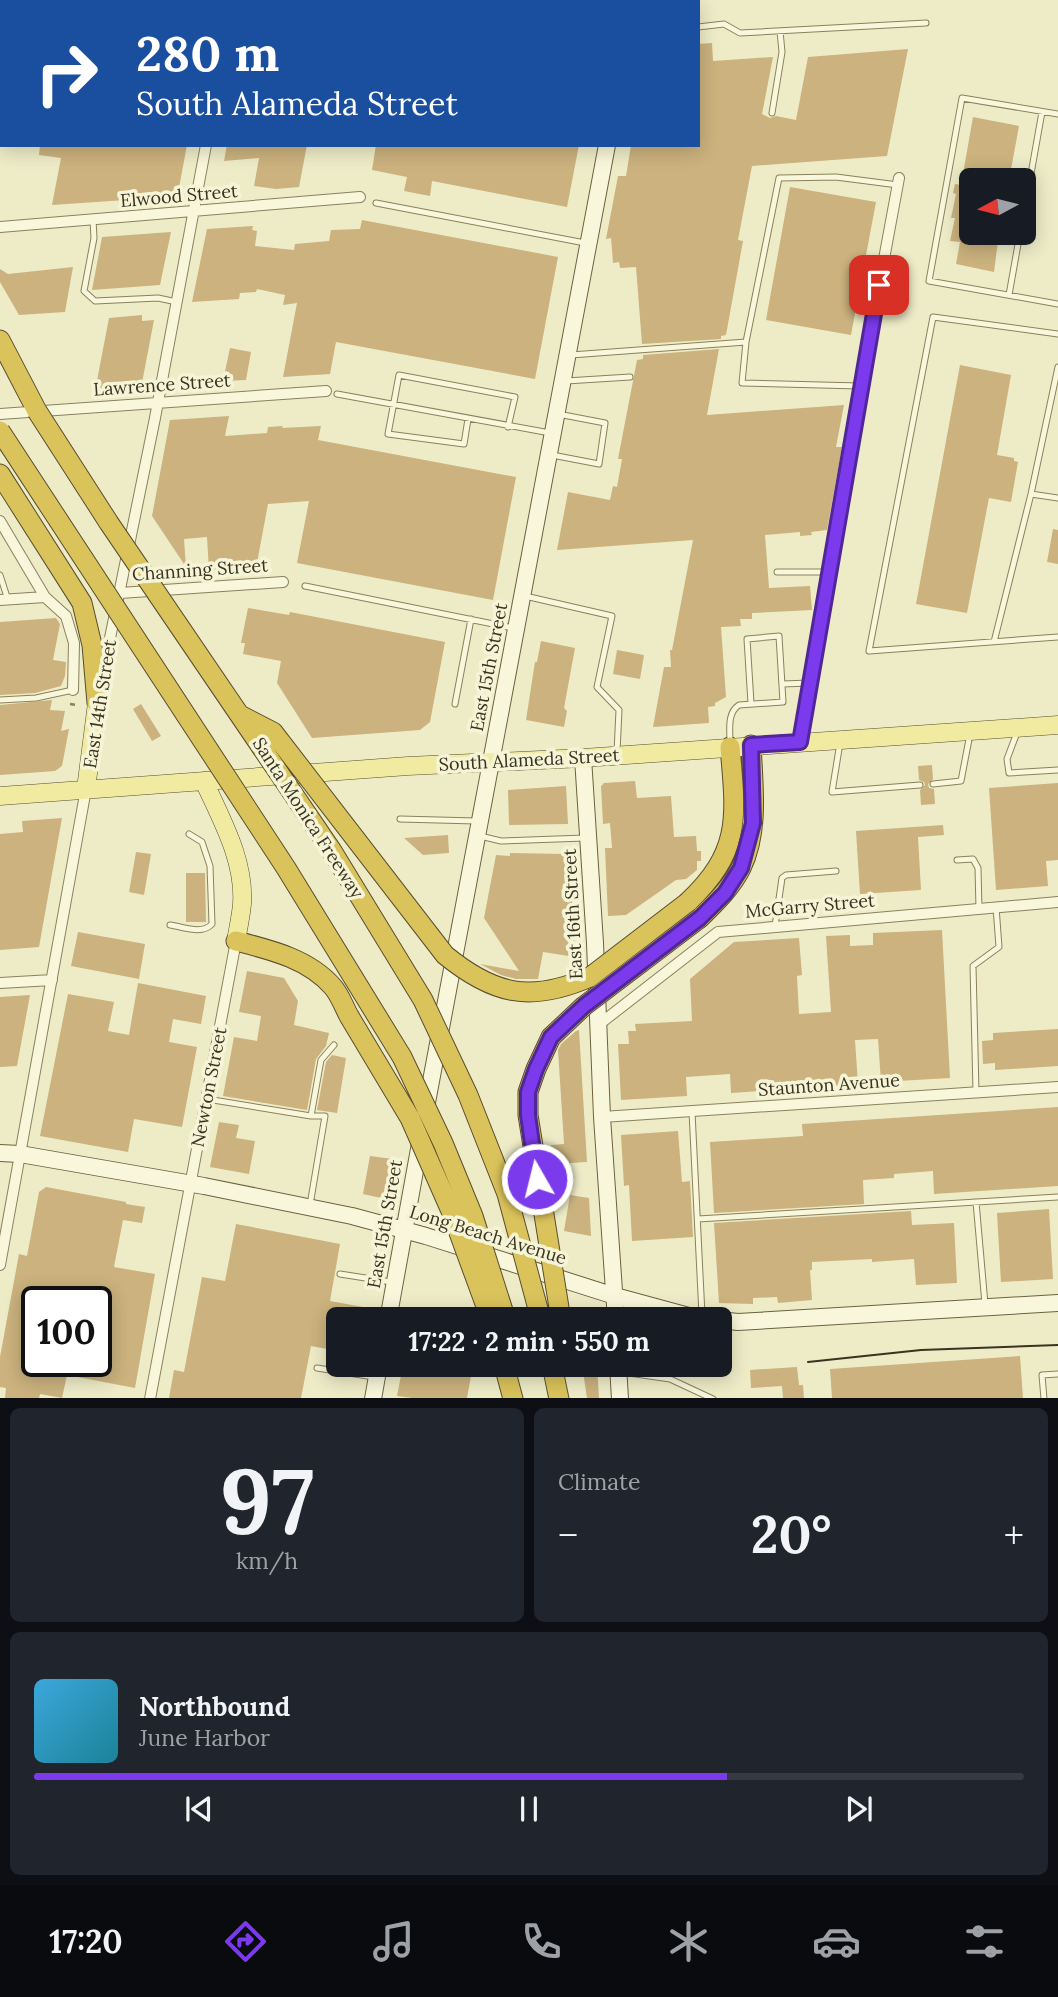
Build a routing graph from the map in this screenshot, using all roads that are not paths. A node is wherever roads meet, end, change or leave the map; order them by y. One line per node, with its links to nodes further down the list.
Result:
1 (926, 23): 3 (lane)
2 (700, 27): 3 (lane)
3 (780, 31): 5 (lane)
4 (1042, 112): 6 (lane); 9 (lane); 18 (lane)
5 (772, 113)
6 (1058, 114)
7 (206, 147): 13 (street, East 14th Street)
8 (607, 147): 16 (street, East 15th Street)
9 (1032, 168)
10 (899, 181): 23 (lane); 29 (street)
11 (360, 197): 13 (street, Elwood Street)
12 (376, 203): 16 (lane)
13 (194, 212): 14 (street, Elwood Street); 19 (street, East 14th Street)
14 (93, 220): 15 (street, Elwood Street); 19 (lane)
15 (0, 227)
16 (589, 244): 25 (street, East 15th Street)
17 (1018, 245): 18 (lane)
18 (1009, 295): 20 (lane)
19 (177, 302): 31 (street, East 14th Street)
20 (1058, 304)
21 (1058, 334): 58 (lane)
22 (0, 340): 34 (highway)
23 (746, 342): 25 (lane); 29 (lane)
24 (0, 354): 34 (highway, Santa Monica Freeway)
25 (568, 355): 28 (street, East 15th Street)
26 (1058, 367): 43 (lane)
27 (630, 377): 28 (lane)
28 (563, 381): 36 (street, East 15th Street)
29 (860, 386): 33 (street)
30 (331, 392): 31 (street, Lawrence Street); 32 (lane)
31 (158, 402): 35 (street, Lawrence Street); 51 (street, East 14th Street)
32 (392, 404): 37 (lane); 37 (lane); 38 (lane)
33 (858, 405): 47 (lane)
34 (37, 411): 66 (highway, Santa Monica Freeway, bridge)
35 (0, 414)
36 (556, 414): 40 (street, East 15th Street); 41 (lane)
37 (468, 419): 38 (lane)
38 (508, 427): 40 (lane)
39 (0, 430): 122 (highway, bridge)
40 (553, 433): 41 (street, East 15th Street)
41 (549, 454): 52 (street, East 15th Street)
42 (0, 474): 63 (highway)
43 (1031, 494): 44 (lane); 58 (lane)
44 (1058, 498)
45 (0, 522): 53 (street)
46 (778, 572): 47 (lane)
47 (829, 572): 59 (lane)
48 (0, 575): 54 (lane)
49 (283, 582): 51 (street, Channing Street)
50 (304, 586): 55 (lane)
51 (120, 593): 63 (street, East 14th Street)
52 (522, 595): 56 (street, East 15th Street); 74 (lane)
53 (45, 597): 54 (street); 61 (street)
54 (4, 600)
55 (471, 619): 56 (lane); 64 (lane)
56 (516, 628): 76 (street, East 15th Street)
57 (1058, 637): 58 (lane)
58 (994, 642)
59 (810, 683): 60 (lane); 71 (lane)
60 (782, 684): 65 (lane); 65 (lane)
61 (73, 691): 62 (lane)
62 (0, 700)
63 (97, 703): 81 (main road, East 14th Street)
64 (454, 704)
65 (751, 704): 73 (lane)
66 (240, 715): 92 (highway, bridge); 123 (highway, Santa Monica Freeway, bridge)
67 (1058, 725): 68 (main road, South Alameda Street)
68 (1018, 727): 69 (main road, South Alameda Street); 77 (lane)
69 (971, 731): 70 (main road, South Alameda Street); 79 (lane)
70 (841, 740): 71 (main road, South Alameda Street); 80 (lane)
71 (800, 742): 72 (main road, South Alameda Street)
72 (751, 745): 73 (main road, South Alameda Street); 92 (highway)
73 (730, 747): 74 (main road, South Alameda Street); 92 (highway)
74 (617, 755): 75 (main road, South Alameda Street)
75 (583, 758): 76 (main road, South Alameda Street); 86 (street, East 16th Street)
76 (491, 762): 78 (main road, South Alameda Street); 84 (street, East 15th Street)
77 (1058, 770)
78 (204, 781): 81 (main road, South Alameda Street); 95 (main road, Newton Street)
79 (933, 784)
80 (920, 785)
81 (86, 789): 82 (main road, South Alameda Street); 96 (street, East 14th Street)
82 (0, 796)
83 (400, 819): 84 (lane)
84 (478, 828): 86 (lane); 114 (street, East 15th Street)
85 (189, 834): 93 (lane)
86 (588, 838): 98 (street, East 16th Street)
87 (957, 860): 91 (lane)
88 (836, 871): 94 (lane)
89 (1058, 902): 90 (street, McGarry Street)
90 (996, 907): 91 (street, McGarry Street); 101 (lane)
91 (979, 909): 94 (street, McGarry Street)
92 (694, 910): 124 (highway, bridge)
93 (170, 925)
94 (775, 926): 98 (street, McGarry Street)
95 (236, 942): 102 (street, Newton Street); 121 (highway, bridge)
96 (52, 980): 97 (street); 107 (street, East 14th Street)
97 (0, 983)
98 (597, 1026): 105 (street, East 16th Street)
99 (334, 1045): 104 (lane)
100 (1058, 1087): 101 (street, Staunton Avenue)
101 (976, 1092): 103 (street, Staunton Avenue)
102 (207, 1099): 104 (lane); 108 (street, Newton Street)
103 (692, 1111): 105 (street, Staunton Avenue); 113 (lane)
104 (311, 1116): 111 (lane)
105 (602, 1117): 118 (street, East 16th Street)
106 (0, 1153): 107 (street, Long Beach Avenue)
107 (20, 1154): 108 (street, Long Beach Avenue); 112 (street, East 14th Street)
108 (191, 1184): 111 (street, Long Beach Avenue); 140 (street, Newton Street)
109 (1058, 1197): 110 (lane)
110 (976, 1202): 113 (lane); 128 (lane)
111 (309, 1208): 114 (street, Long Beach Avenue)
112 (4, 1219): 115 (street, East 14th Street)
113 (698, 1219): 127 (lane)
114 (404, 1229): 117 (street, East 15th Street); 118 (street, Long Beach Avenue)
115 (0, 1265)
116 (340, 1274): 117 (lane)
117 (394, 1283): 120 (street, East 15th Street)
118 (615, 1296): 125 (street, East 16th Street); 126 (street, Long Beach Avenue)
119 (1058, 1303): 128 (street)
120 (390, 1307)
121 (486, 1307)
122 (502, 1307)
123 (537, 1307)
124 (559, 1307)
125 (615, 1307)
126 (659, 1307)
127 (707, 1307)
128 (985, 1308): 129 (street)
129 (732, 1321)
130 (317, 1368): 131 (lane)
131 (326, 1368)
132 (1058, 1374): 147 (lane)
133 (377, 1377): 141 (street)
134 (507, 1377): 142 (highway)
135 (517, 1377): 143 (highway)
136 (555, 1377): 144 (highway)
137 (560, 1377): 144 (highway)
138 (619, 1377): 145 (street)
139 (661, 1377): 146 (lane)
140 (150, 1398)
141 (373, 1398)
142 (513, 1398)
143 (521, 1398)
144 (560, 1398)
145 (620, 1398)
146 (713, 1398)
147 (1044, 1398)

